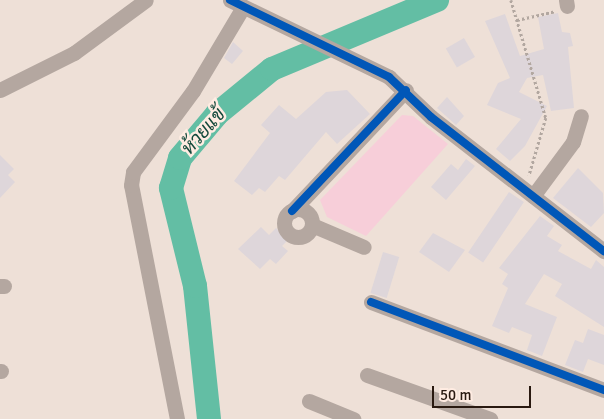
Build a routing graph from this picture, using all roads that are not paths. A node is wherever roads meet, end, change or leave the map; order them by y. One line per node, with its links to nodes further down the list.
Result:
1 (146, 0): 3 (street)
2 (237, 4): 4 (street); 16 (street)
3 (0, 90)
4 (406, 90): 6 (street); 7 (street)
5 (581, 116): 7 (street)
6 (310, 192): 8 (street); 9 (street)
7 (528, 192): 11 (street)
8 (292, 210): 9 (street); 9 (street)
9 (311, 221): 10 (street)
10 (364, 247)
11 (604, 251)
12 (371, 302): 14 (street)
13 (367, 375): 18 (street)
14 (604, 390)
15 (309, 401): 17 (street)
16 (178, 419)
17 (353, 419)
18 (490, 419)

